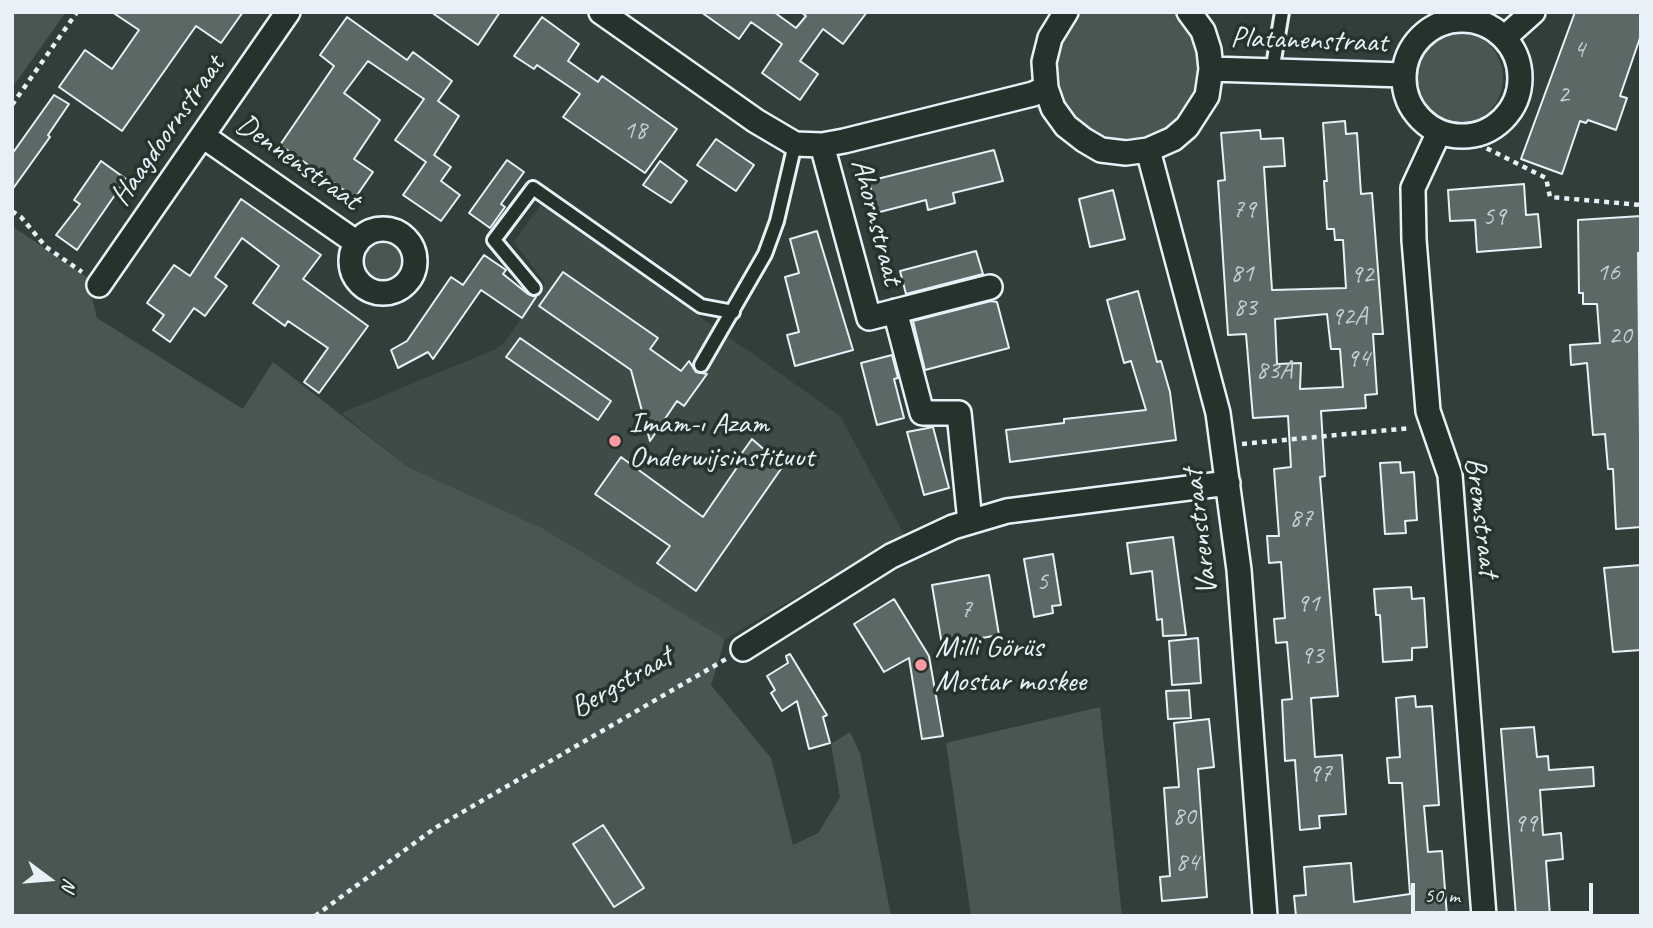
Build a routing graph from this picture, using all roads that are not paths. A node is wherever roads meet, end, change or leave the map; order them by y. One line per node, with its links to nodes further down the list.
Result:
1 (288, 12): 14 (street, Haagdoornstraat)
2 (601, 12): 15 (street, Ahornstraat)
3 (1066, 12): 12 (street)
4 (1189, 12): 9 (street)
5 (1282, 12): 10 (lane)
6 (1533, 12): 8 (street)
7 (1447, 17): 8 (street); 11 (street)
8 (1504, 38): 13 (street)
9 (1212, 69): 10 (street, Platanenstraat); 17 (street)
10 (1272, 72): 11 (street, Platanenstraat)
11 (1404, 75): 13 (street)
12 (1046, 88): 16 (street, Ahornstraat); 17 (street)
13 (1439, 132): 29 (street, Bremstraat)
14 (203, 136): 18 (street, Dennenstraat); 19 (street, Haagdoornstraat)
15 (795, 144): 16 (street, Ahornstraat); 23 (lane)
16 (822, 145): 22 (street, Ahornstraat)
17 (1148, 150): 25 (street, Varenstraat)
18 (357, 243)
19 (99, 285)
20 (990, 287): 22 (street, Ahornstraat)
21 (534, 288): 23 (lane)
22 (895, 311): 26 (street)
23 (733, 312): 24 (lane)
24 (701, 365)
25 (1228, 483): 26 (street); 28 (street, Varenstraat)
26 (970, 522): 27 (street)
27 (743, 649)
28 (1265, 916)
29 (1483, 916)

